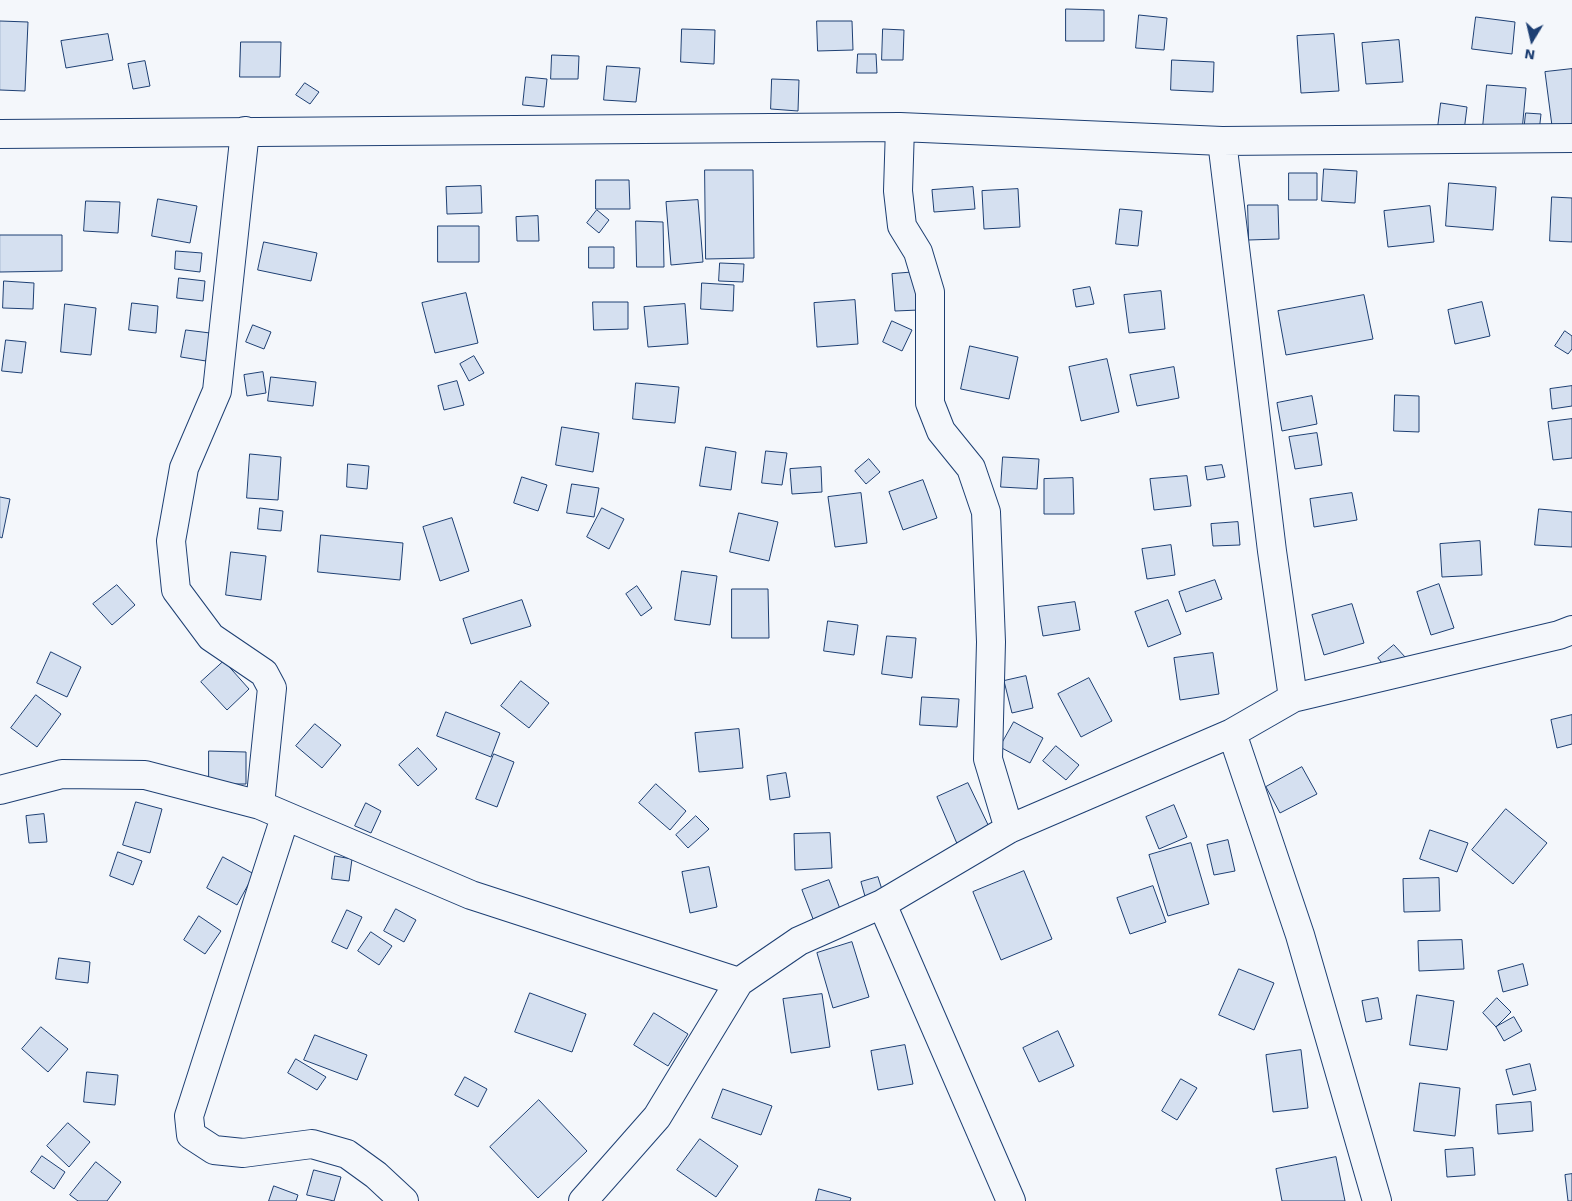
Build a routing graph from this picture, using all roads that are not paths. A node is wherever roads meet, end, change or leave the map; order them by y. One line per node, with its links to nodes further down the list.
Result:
1 (900, 127): 2 (street); 5 (street); 12 (street)
2 (245, 132): 3 (street); 10 (street)
3 (0, 134)
4 (1572, 138): 5 (street)
5 (1222, 141): 7 (street)
6 (1572, 630): 7 (street)
7 (1293, 698): 8 (street)
8 (1232, 733): 12 (street); 18 (street)
9 (0, 790): 10 (street)
10 (260, 804): 11 (street)
11 (285, 817): 14 (street); 15 (street)
12 (1009, 829): 13 (street)
13 (882, 904): 14 (street); 17 (street)
14 (739, 982): 16 (street)
15 (404, 1201)
16 (584, 1201)
17 (1011, 1201)
18 (1377, 1201)

